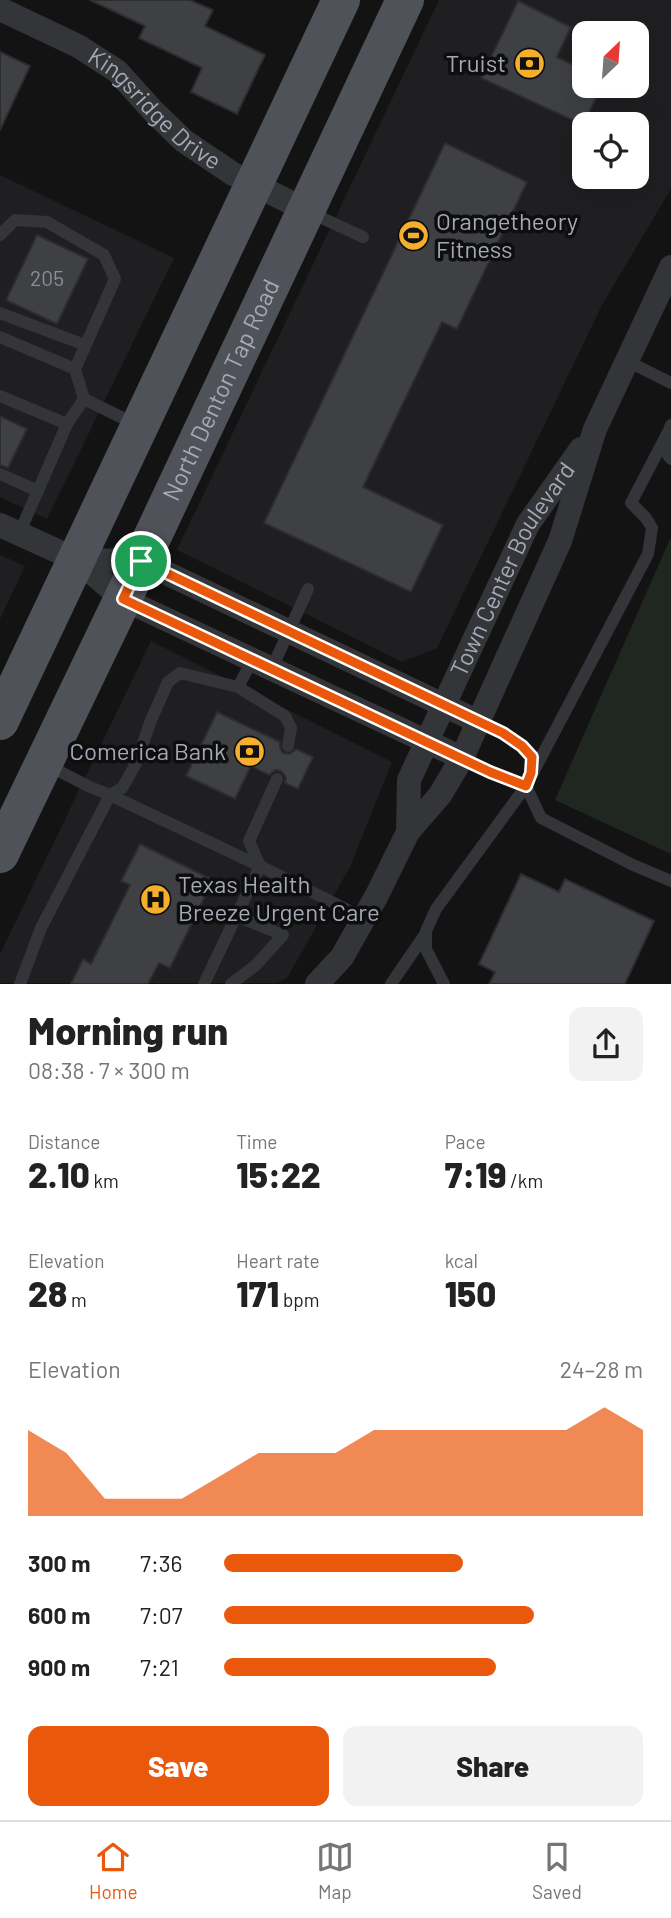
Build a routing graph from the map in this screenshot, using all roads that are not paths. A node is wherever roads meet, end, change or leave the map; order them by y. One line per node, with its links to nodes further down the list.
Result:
1 (341, 0): 4 (main road)
2 (405, 0): 5 (main road, North Denton Tap Road)
3 (0, 9): 4 (street, Kingsridge Drive)
4 (255, 184): 5 (street, Kingsridge Drive); 18 (main road)
5 (306, 210): 7 (lane); 26 (main road, North Denton Tap Road)
6 (0, 235): 11 (lane)
7 (363, 237)
8 (671, 267): 12 (street, Town Center Boulevard)
9 (0, 313): 11 (lane)
10 (0, 337): 13 (lane)
11 (85, 345): 13 (lane)
12 (627, 361): 14 (lane); 19 (street, Town Center Boulevard)
13 (75, 369): 16 (lane)
14 (671, 383)
15 (0, 396): 17 (lane)
16 (84, 399): 17 (lane); 18 (lane)
17 (67, 424): 23 (lane)
18 (140, 427): 25 (main road)
19 (595, 429): 32 (street, Town Center Boulevard); 34 (street, Town Center Boulevard)
20 (669, 430): 21 (lane); 40 (lane)
21 (671, 459)
22 (0, 474): 23 (lane)
23 (38, 491): 24 (lane)
24 (9, 530): 25 (street)
25 (77, 560): 26 (street); 28 (street); 33 (main road)
26 (141, 561): 28 (main road, North Denton Tap Road); 29 (street)
27 (308, 589): 29 (lane)
28 (123, 599): 30 (street); 38 (main road, North Denton Tap Road)
29 (289, 631): 30 (lane); 32 (street)
30 (262, 664): 31 (lane); 35 (street)
31 (238, 687): 36 (lane); 41 (lane)
32 (444, 705): 34 (street); 35 (street, Town Center Boulevard)
33 (0, 721)
34 (479, 722): 37 (street, Town Center Boulevard); 40 (lane)
35 (427, 741): 37 (street); 42 (street, Town Center Boulevard)
36 (288, 746)
37 (462, 758): 40 (lane); 42 (street, Town Center Boulevard)
38 (44, 763): 41 (lane); 43 (main road, North Denton Tap Road)
39 (277, 779): 44 (lane)
40 (526, 786): 45 (lane); 48 (lane)
41 (110, 795): 44 (lane); 49 (lane)
42 (408, 832): 47 (street, Town Center Boulevard)
43 (0, 854)
44 (260, 866): 46 (lane); 47 (lane)
45 (671, 881)
46 (236, 916): 50 (lane); 51 (lane)
47 (364, 918): 52 (street, Town Center Boulevard)
48 (426, 933): 53 (lane); 54 (lane)
49 (20, 984)
50 (204, 984)
51 (231, 984)
52 (317, 984)
53 (391, 984)
54 (444, 984)

